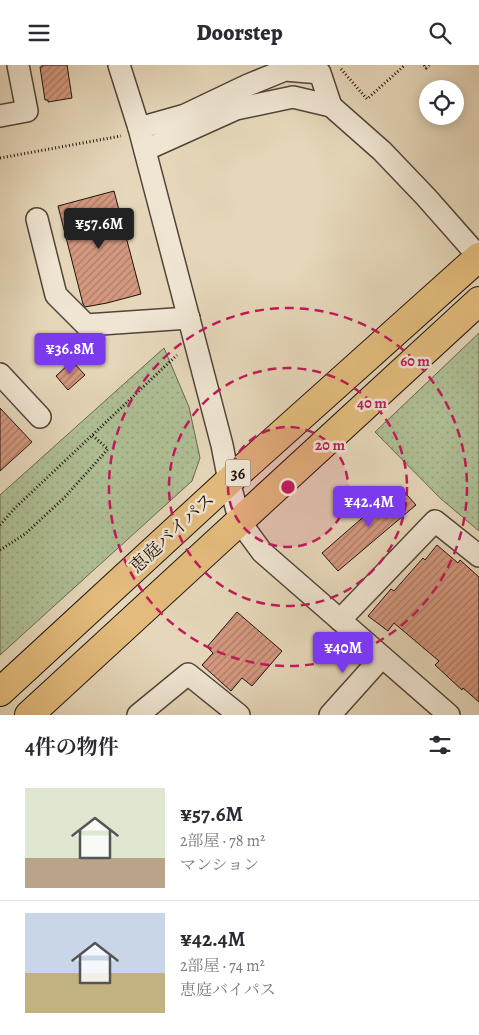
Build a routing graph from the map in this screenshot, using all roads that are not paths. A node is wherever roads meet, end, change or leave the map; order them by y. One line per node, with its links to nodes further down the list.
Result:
1 (18, 65): 7 (street)
2 (119, 65): 8 (street)
3 (284, 67): 4 (street); 5 (street); 8 (street)
4 (328, 67): 6 (street)
5 (293, 97): 6 (street); 9 (street)
6 (332, 106): 11 (street)
7 (0, 116)
8 (133, 131): 9 (street)
9 (145, 150): 13 (street)
10 (37, 219): 13 (street)
11 (479, 257): 16 (highway, 恵庭バイパス / 36)
12 (479, 301): 17 (highway, 恵庭バイパス / 36)
13 (188, 317): 16 (street)
14 (0, 374): 15 (street)
15 (40, 417)
16 (228, 481): 17 (street); 21 (highway, 恵庭バイパス / 36)
17 (240, 522): 19 (street); 22 (highway, 恵庭バイパス / 36)
18 (479, 556): 19 (street)
19 (340, 620): 20 (street)
20 (382, 657): 25 (street); 26 (street)
21 (0, 692)
22 (29, 715)
23 (138, 715): 24 (street)
24 (239, 715)
25 (330, 715)
26 (449, 715)

